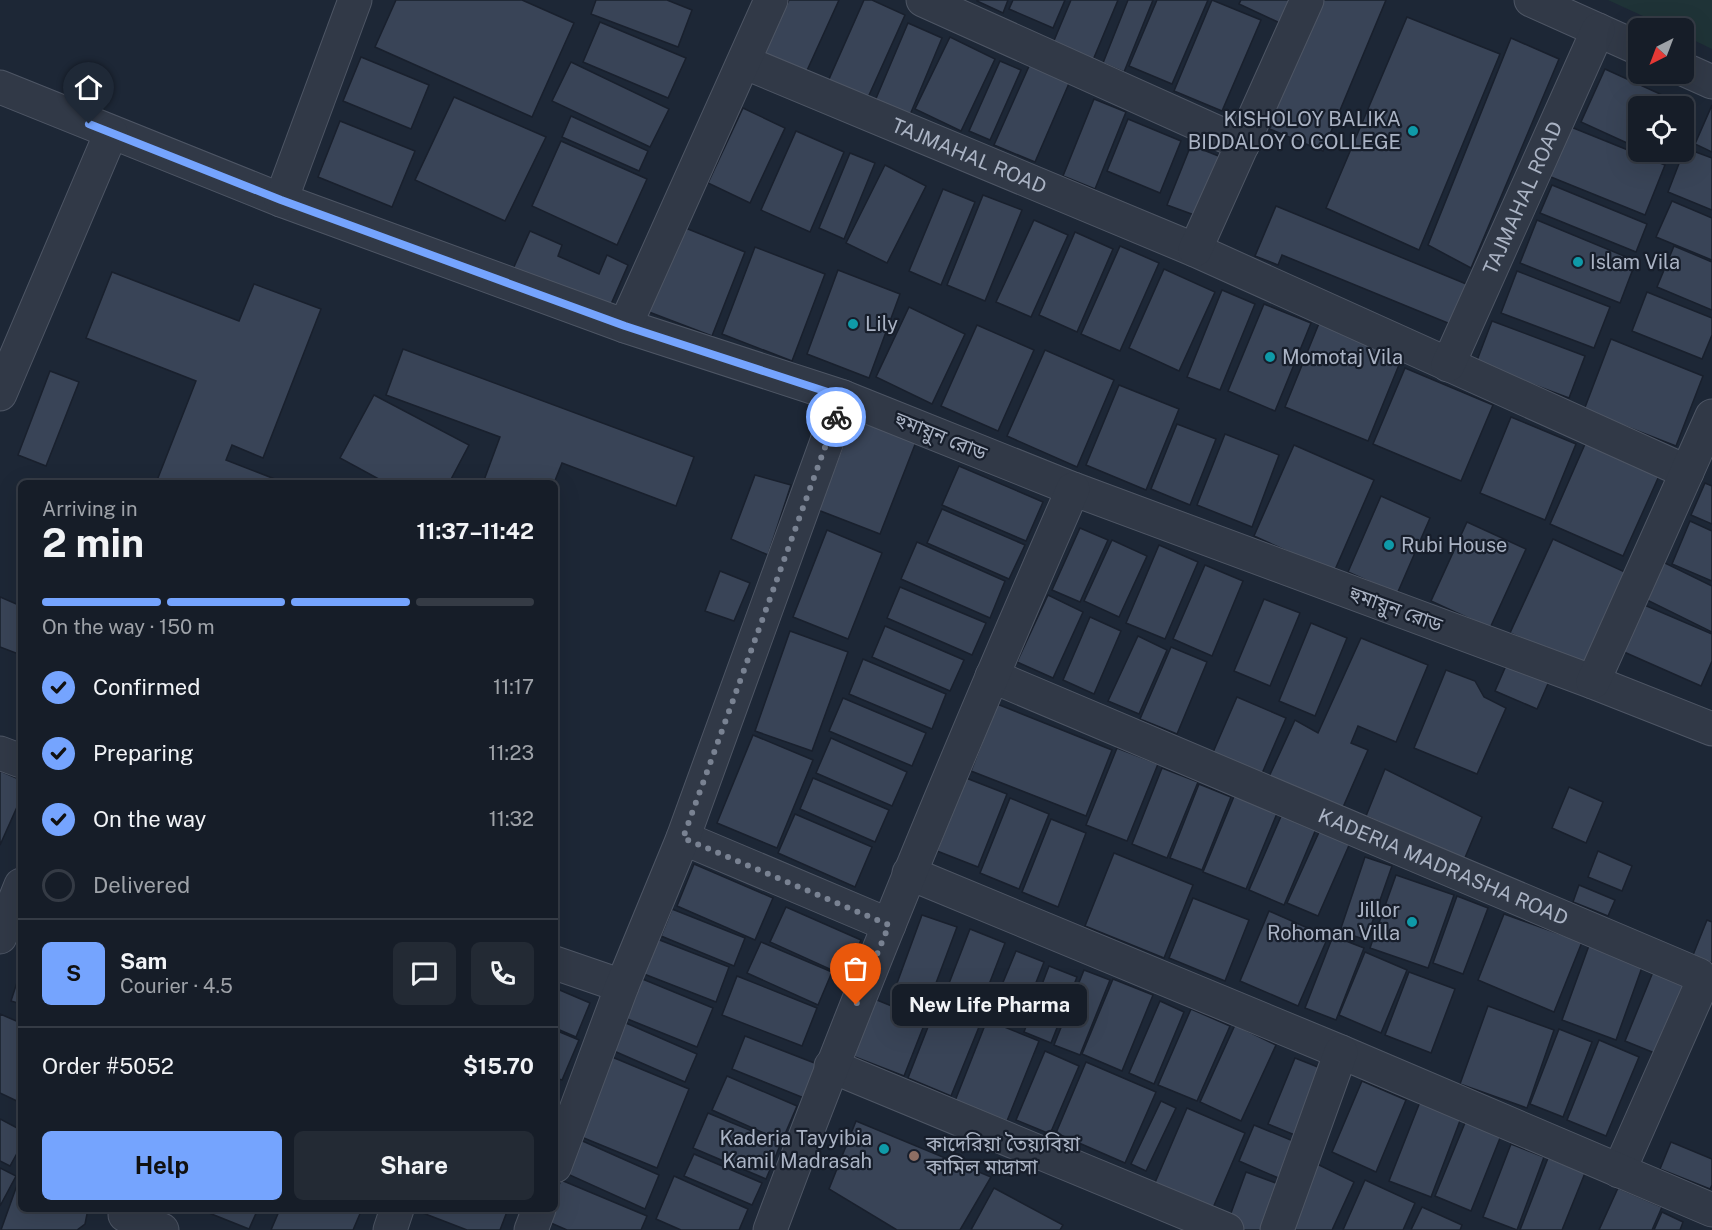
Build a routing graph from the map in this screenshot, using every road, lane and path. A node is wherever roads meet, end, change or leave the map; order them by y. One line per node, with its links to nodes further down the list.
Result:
1 (355, 0): 14 (street)
2 (771, 0): 8 (street)
3 (923, 0): 13 (street)
4 (1307, 0): 13 (street)
5 (1532, 0): 6 (street)
6 (1598, 30): 7 (street); 17 (street, TAJMAHAL ROAD)
7 (1628, 44)
8 (744, 63): 15 (street, TAJMAHAL ROAD); 16 (street)
9 (1694, 74): 10 (street)
10 (1712, 82)
11 (0, 87): 12 (street, হুমায়ুন রোড)
12 (111, 133): 14 (street, হুমায়ুন রোড); 18 (street)
13 (1243, 144): 15 (street)
14 (281, 200): 16 (street, হুমায়ুন রোড)
15 (1195, 250): 17 (street, TAJMAHAL ROAD)
16 (625, 326): 19 (street, হুমায়ুন রোড)
17 (1448, 365): 21 (street, TAJMAHAL ROAD)
18 (0, 394)
19 (843, 397): 22 (street, হুমায়ুন রোড); 28 (street)
20 (1712, 416): 21 (street)
21 (1687, 472): 24 (street)
22 (1073, 489): 23 (street); 24 (street, হুমায়ুন রোড)
23 (992, 676): 29 (street); 38 (street, KADERIA MADRASHA ROAD)
24 (1593, 682): 25 (street, হুমায়ুন রোড)
25 (1712, 729)
26 (0, 753): 27 (street)
27 (18, 760)
28 (683, 838): 31 (street); 34 (street)
29 (909, 873): 31 (street); 35 (street)
30 (18, 892): 32 (street)
31 (889, 925): 36 (street)
32 (0, 937)
33 (558, 964): 34 (street)
34 (622, 986): 37 (street)
35 (1341, 1052): 38 (street); 48 (street)
36 (831, 1066): 46 (street); 47 (street)
37 (558, 1158)
38 (1619, 1171): 39 (street)
39 (1712, 1210)
40 (396, 1212): 44 (street)
41 (538, 1212): 45 (street)
42 (124, 1218): 43 (street)
43 (162, 1230)
44 (390, 1230)
45 (531, 1230)
46 (770, 1230)
47 (1227, 1230)
48 (1276, 1230)

